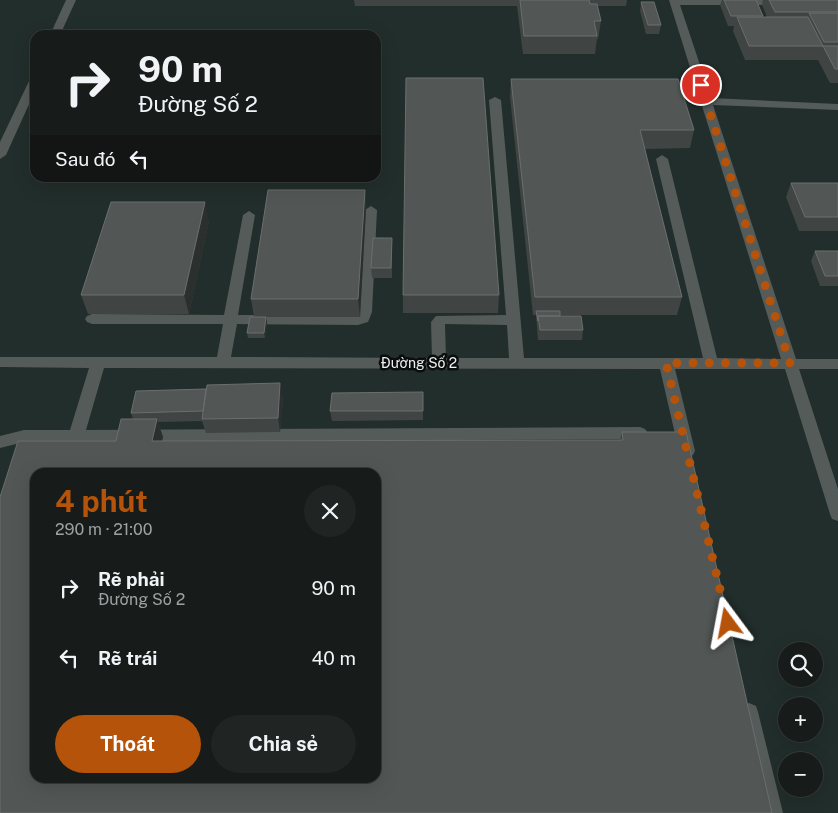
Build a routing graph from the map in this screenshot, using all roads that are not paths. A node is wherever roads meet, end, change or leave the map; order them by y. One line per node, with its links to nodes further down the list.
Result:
1 (71, 0): 4 (street)
2 (674, 1): 3 (street); 7 (street)
3 (790, 2)
4 (57, 30)
5 (30, 90): 9 (street)
6 (495, 100): 15 (street)
7 (706, 101): 8 (street); 23 (street)
8 (838, 107)
9 (0, 155)
10 (662, 159): 22 (street)
11 (371, 210): 14 (street)
12 (248, 215): 14 (street)
13 (92, 319): 14 (street)
14 (231, 319): 18 (street)
15 (513, 320): 19 (street); 20 (street)
16 (0, 362): 17 (street, Đường Số 2)
17 (98, 362): 18 (street, Đường Số 2); 26 (street)
18 (223, 362): 19 (street, Đường Số 2)
19 (438, 363): 20 (street, Đường Số 2)
20 (517, 363): 21 (street, Đường Số 2)
21 (666, 363): 22 (street, Đường Số 2); 25 (street)
22 (711, 363): 23 (street, Đường Số 2)
23 (790, 363): 24 (street, Đường Số 2); 29 (street)
24 (838, 364)
25 (682, 433): 26 (street); 28 (street)
26 (76, 436): 27 (street)
27 (0, 442)
28 (691, 471)
29 (838, 514)
30 (746, 699): 31 (street)
31 (773, 813)

